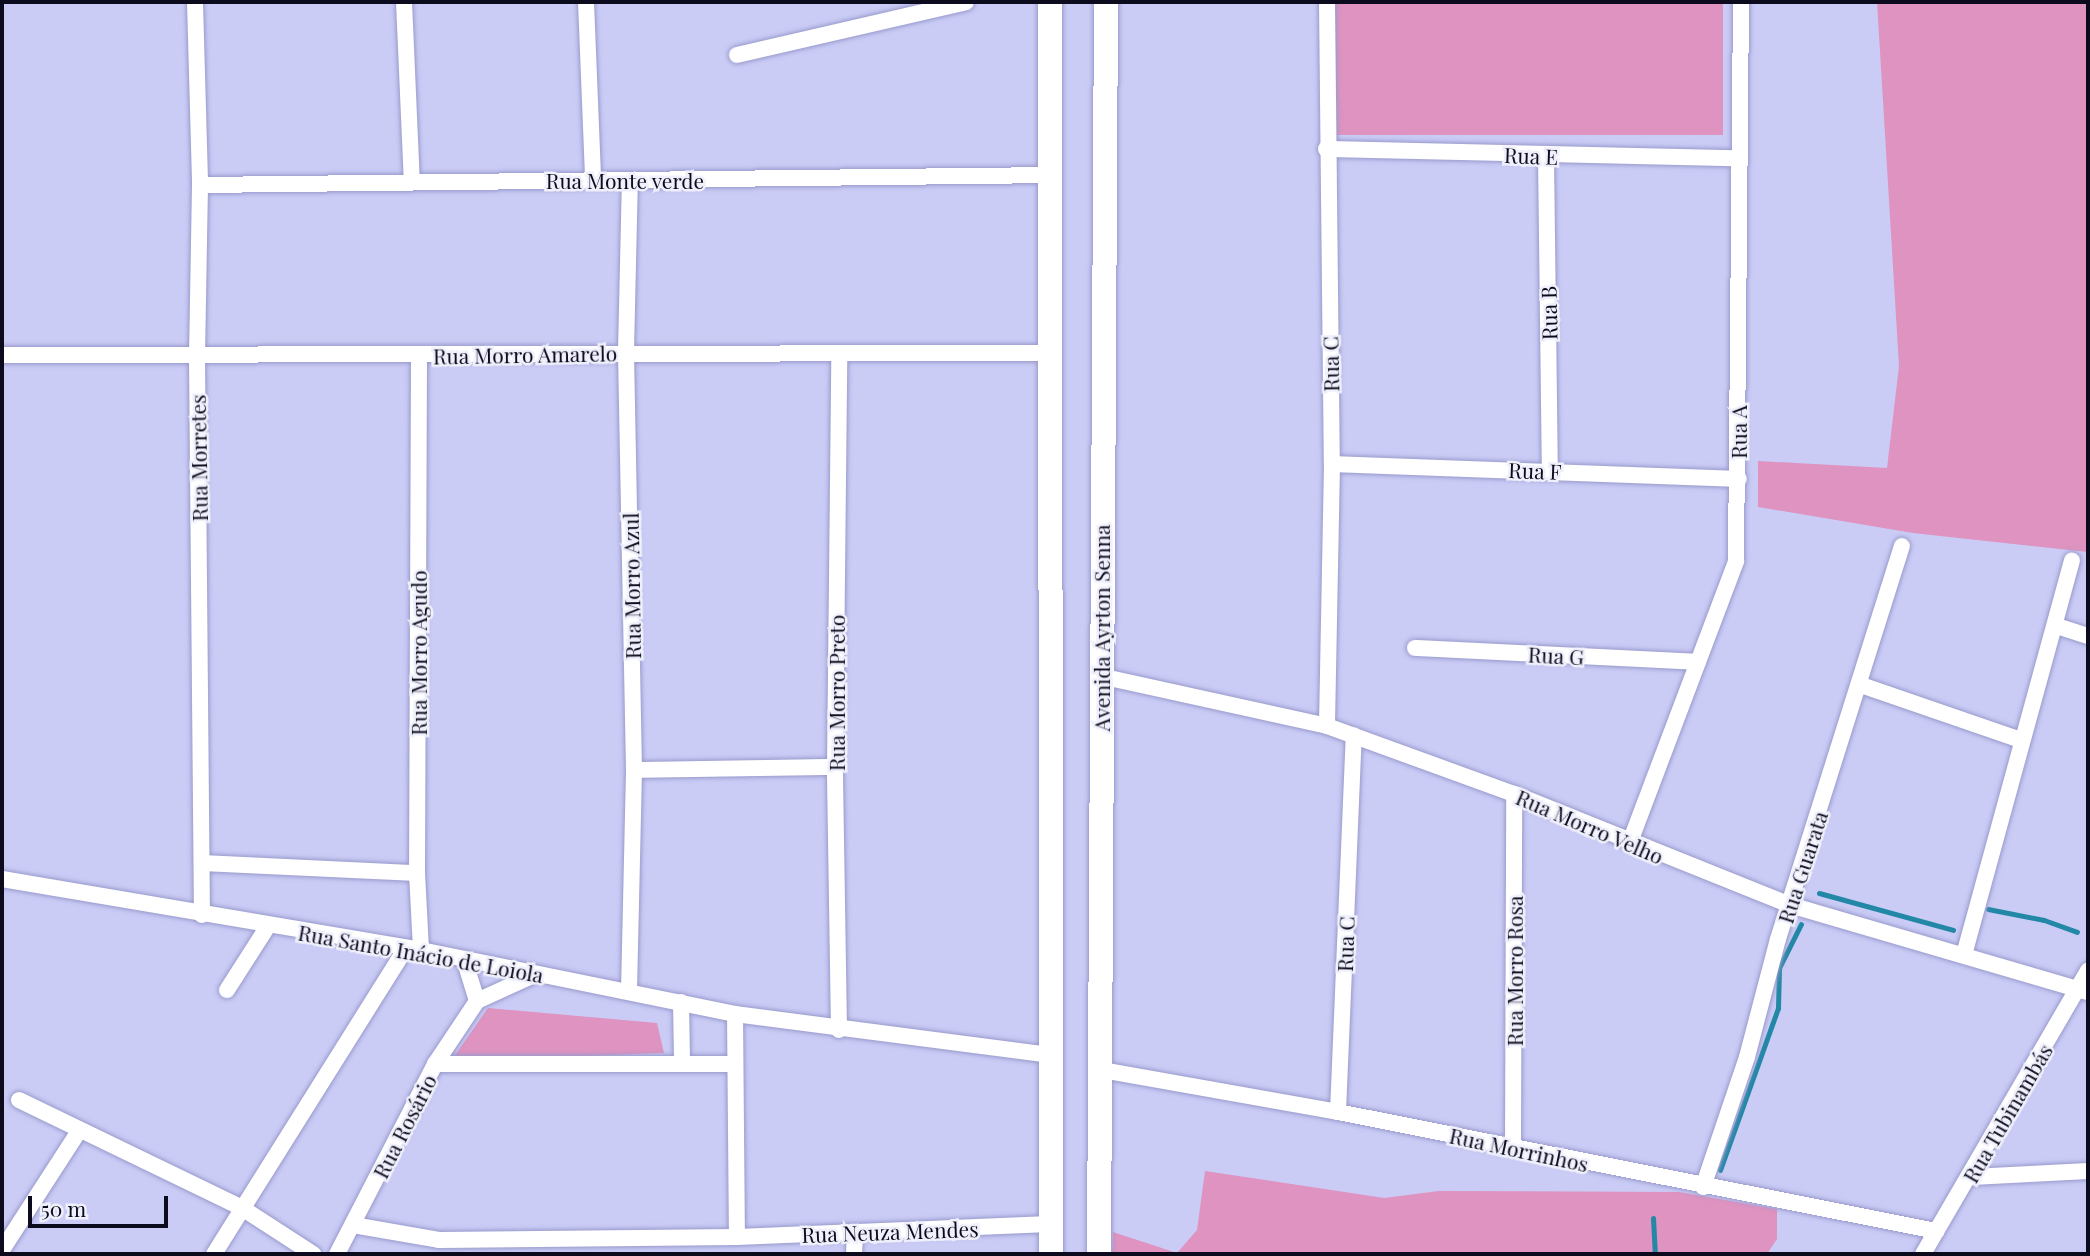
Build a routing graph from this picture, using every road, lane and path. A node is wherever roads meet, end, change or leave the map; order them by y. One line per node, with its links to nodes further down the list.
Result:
1 (195, 2): 17 (street, Rua Morretes)
2 (404, 2): 16 (street)
3 (586, 2): 14 (street)
4 (965, 2): 9 (street)
5 (1050, 2): 13 (main road)
6 (1106, 2): 33 (main road, Avenida Ayrton Senna)
7 (1327, 2): 10 (street, Rua C)
8 (1741, 2): 12 (street, Rua A)
9 (737, 55)
10 (1326, 149): 11 (street, Rua E); 24 (street, Rua C)
11 (1546, 156): 12 (street, Rua E); 25 (street, Rua B)
12 (1737, 159): 26 (street, Rua A)
13 (1049, 175): 15 (street, Rua Monte verde); 19 (main road)
14 (593, 180): 15 (street, Rua Monte verde); 16 (street, Rua Monte verde)
15 (630, 180): 18 (street, Rua Morro Azul)
16 (412, 182): 17 (street, Rua Monte verde)
17 (200, 186): 22 (street, Rua Morretes)
18 (626, 352): 21 (street, Rua Morro Amarelo); 23 (street, Rua Morro Amarelo); 39 (street, Rua Morro Azul)
19 (1047, 353): 21 (street, Rua Morro Amarelo); 60 (main road)
20 (2, 355): 22 (street, Rua Morro Amarelo)
21 (839, 355): 38 (street, Rua Morro Preto)
22 (197, 356): 23 (street, Rua Morro Amarelo); 42 (street, Rua Morretes)
23 (419, 356): 43 (street, Rua Morro Agudo)
24 (1332, 464): 25 (street, Rua F); 35 (street, Rua C)
25 (1549, 470): 26 (street, Rua F)
26 (1739, 479): 32 (street, Rua A)
27 (1902, 546): 34 (street, Rua Guarata)
28 (2072, 561): 29 (street)
29 (2057, 626): 30 (street); 37 (street)
30 (2088, 636)
31 (1415, 648): 32 (street, Rua G)
32 (1698, 662): 41 (street, Rua A)
33 (1100, 676): 35 (street, Rua Morro Velho); 64 (main road, Avenida Ayrton Senna)
34 (1861, 685): 37 (street); 45 (street, Rua Guarata)
35 (1328, 726): 36 (street, Rua Morro Velho)
36 (1354, 735): 40 (street, Rua Morro Velho); 66 (street, Rua C)
37 (2021, 740): 49 (street)
38 (835, 767): 39 (street); 59 (street, Rua Morro Preto)
39 (634, 770): 54 (street, Rua Morro Azul)
40 (1514, 794): 41 (street, Rua Morro Velho); 68 (street, Rua Morro Rosa)
41 (1630, 842): 45 (street, Rua Morro Velho)
42 (202, 863): 43 (street); 46 (street, Rua Morretes)
43 (417, 873): 48 (street, Rua Morro Agudo)
44 (2, 879): 46 (street, Rua Santo Inácio de Loiola)
45 (1790, 905): 49 (street, Rua Morro Velho); 71 (street, Rua Guarata)
46 (202, 915): 47 (street, Rua Santo Inácio de Loiola)
47 (268, 926): 48 (street, Rua Santo Inácio de Loiola); 53 (street)
48 (414, 949): 50 (street, Rua Santo Inácio de Loiola); 72 (street)
49 (1964, 955): 55 (street, Rua Morro Velho)
50 (465, 962): 52 (street, Rua Santo Inácio de Loiola); 56 (street)
51 (2088, 970): 55 (street, Rua Tubinambás)
52 (538, 974): 54 (street, Rua Santo Inácio de Loiola); 56 (street)
53 (227, 989)
54 (629, 991): 57 (street, Rua Santo Inácio de Loiola)
55 (2082, 992): 70 (street, Rua Tubinambás)
56 (477, 1002): 62 (street, Rua Rosário)
57 (681, 1002): 58 (street, Rua Santo Inácio de Loiola); 61 (street)
58 (735, 1014): 59 (street, Rua Santo Inácio de Loiola); 63 (street)
59 (839, 1030): 60 (street, Rua Santo Inácio de Loiola)
60 (1049, 1055): 73 (main road)
61 (682, 1062): 62 (street); 63 (street)
62 (435, 1064): 74 (street, Rua Rosário)
63 (733, 1064): 77 (street)
64 (1102, 1070): 66 (street, Rua Morrinhos); 86 (main road, Avenida Ayrton Senna)
65 (19, 1100): 67 (street)
66 (1338, 1112): 68 (street, Rua Morrinhos)
67 (79, 1131): 72 (street); 80 (street)
68 (1513, 1147): 71 (street, Rua Morrinhos)
69 (2088, 1171): 70 (street)
70 (1972, 1177): 75 (street, Rua Tubinambás)
71 (1703, 1187): 75 (street, Rua Morrinhos)
72 (242, 1208): 81 (street); 82 (street)
73 (1051, 1224): 76 (street, Rua Neuza Mendes); 85 (main road)
74 (353, 1225): 78 (street, Rua Neuza Mendes); 83 (street, Rua Rosário)
75 (1936, 1231): 87 (street, Rua Tubinambás)
76 (855, 1234): 77 (street, Rua Neuza Mendes); 84 (street)
77 (737, 1237): 79 (street, Rua Neuza Mendes)
78 (439, 1247): 79 (street, Rua Neuza Mendes)
79 (637, 1247)
80 (2, 1250)
81 (214, 1254)
82 (313, 1254)
83 (337, 1254)
84 (854, 1254)
85 (1051, 1254)
86 (1099, 1254)
87 (1923, 1254)

